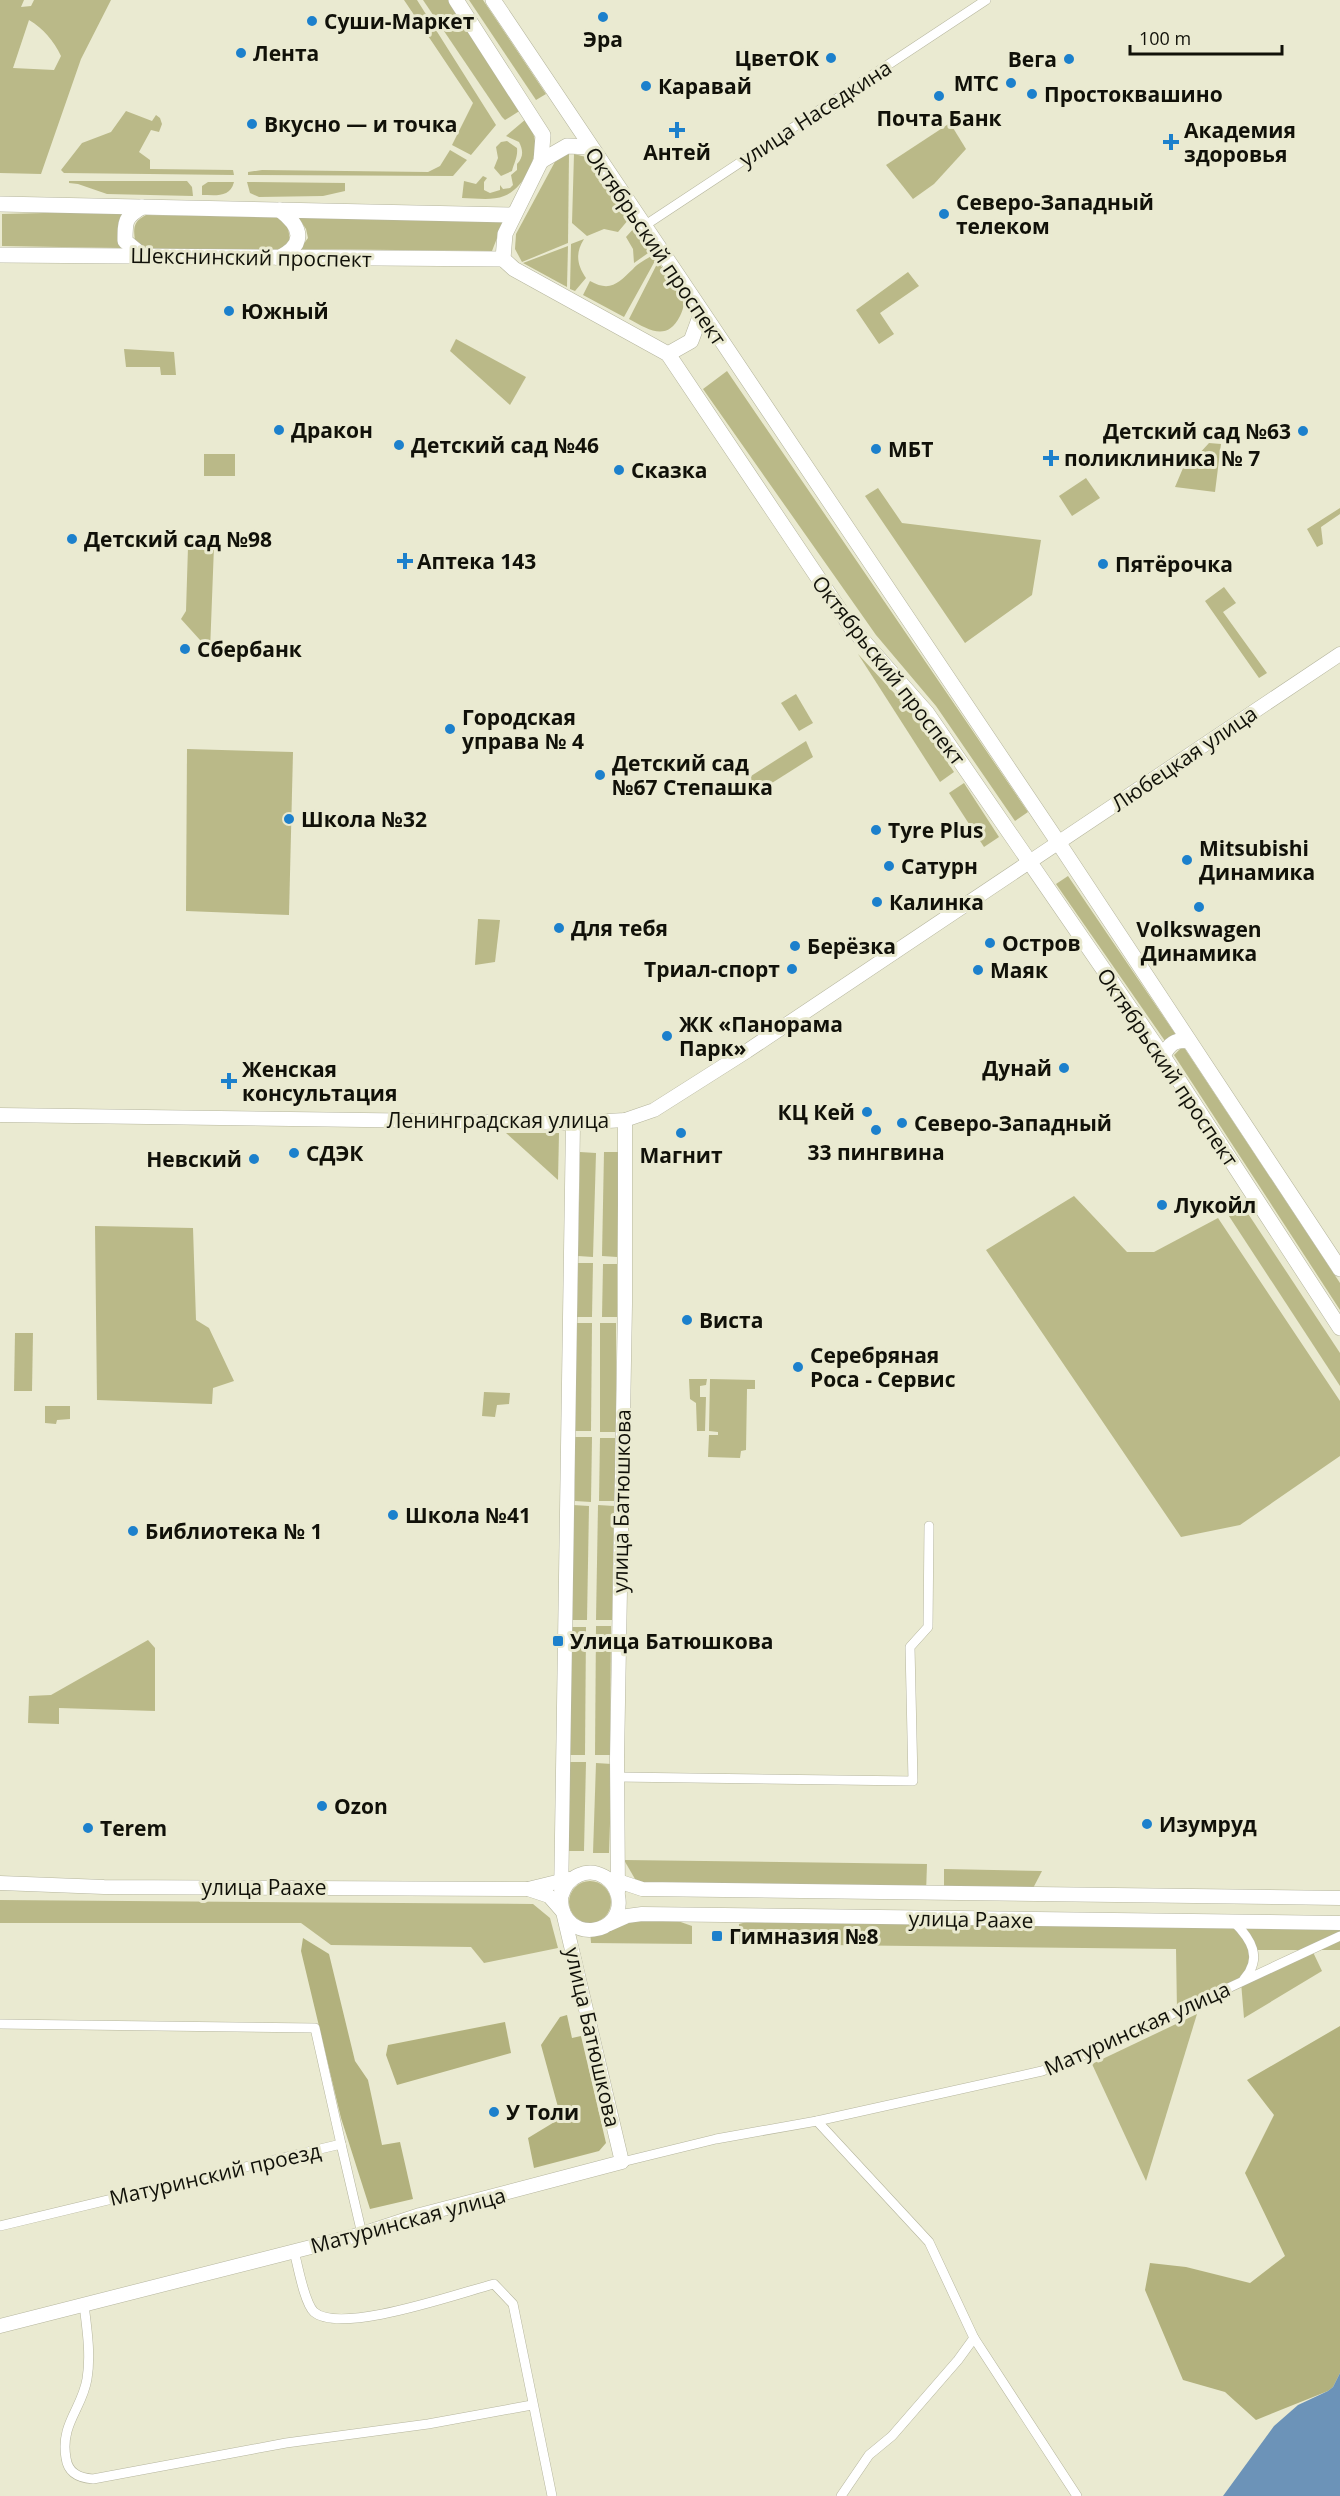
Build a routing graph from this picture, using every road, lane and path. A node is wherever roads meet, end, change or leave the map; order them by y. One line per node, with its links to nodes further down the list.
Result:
1 (456, 0): 5 (main road)
2 (493, 0): 4 (main road, Октябрьский проспект)
3 (986, 0): 10 (street, улица Наседкина)
4 (590, 147): 5 (main road); 10 (main road, Октябрьский проспект)
5 (541, 161): 9 (main road)
6 (0, 204): 7 (main road)
7 (142, 207): 8 (main road); 12 (main road)
8 (280, 210): 9 (main road); 13 (main road)
9 (514, 215): 14 (main road)
10 (644, 226): 15 (main road, Октябрьский проспект)
11 (0, 255): 12 (main road, Шекснинский проспект)
12 (143, 256): 13 (main road, Шекснинский проспект)
13 (279, 258): 14 (main road, Шекснинский проспект)
14 (503, 259): 16 (main road, Октябрьский проспект)
15 (701, 314): 16 (main road); 18 (main road, Октябрьский проспект)
16 (668, 354): 19 (main road, Октябрьский проспект)
17 (1340, 654): 18 (street, Любецкая улица)
18 (1058, 842): 19 (street, Любецкая улица); 20 (main road, Октябрьский проспект)
19 (1028, 862): 21 (main road, Октябрьский проспект); 23 (street, Ленинградская улица)
20 (1188, 1041): 21 (main road); 25 (main road, Октябрьский проспект)
21 (1163, 1056): 26 (main road, Октябрьский проспект)
22 (0, 1115): 24 (street, Ленинградская улица)
23 (625, 1120): 24 (street, Ленинградская улица); 28 (street, улица Батюшкова)
24 (573, 1123): 32 (street)
25 (1340, 1269)
26 (1340, 1328)
27 (929, 1526): 28 (street)
28 (617, 1777): 30 (street, улица Батюшкова)
29 (603, 1876): 30 (street, улица Раахе); 32 (street); 35 (street)
30 (618, 1882): 34 (street, улица Раахе); 35 (street, улица Батюшкова)
31 (0, 1883): 33 (street, улица Раахе)
32 (566, 1885): 33 (street); 36 (street)
33 (528, 1889): 36 (street)
34 (1340, 1898)
35 (619, 1899): 39 (street)
36 (563, 1912): 39 (street); 41 (street, улица Батюшкова)
37 (1234, 1922): 38 (street, улица Раахе); 39 (street, улица Раахе); 42 (street)
38 (1340, 1923)
39 (600, 1928): 41 (street)
40 (1340, 1936): 42 (street, Матуринская улица)
41 (573, 1950): 46 (street, улица Батюшкова)
42 (1241, 1981): 44 (street, Матуринская улица)
43 (0, 2024): 45 (street)
44 (817, 2121): 46 (street, Матуринская улица); 52 (street)
45 (341, 2144): 47 (street, Матуринский проезд); 48 (street, Матуринский проезд)
46 (622, 2162): 48 (street, Матуринская улица)
47 (0, 2226)
48 (362, 2234): 49 (street, Матуринская улица)
49 (294, 2251): 50 (street, Матуринская улица); 53 (street)
50 (84, 2305): 51 (street, Матуринская улица); 53 (street)
51 (0, 2326)
52 (974, 2338): 55 (street); 56 (street)
53 (532, 2405): 54 (street)
54 (552, 2496)
55 (841, 2496)
56 (1077, 2496)

